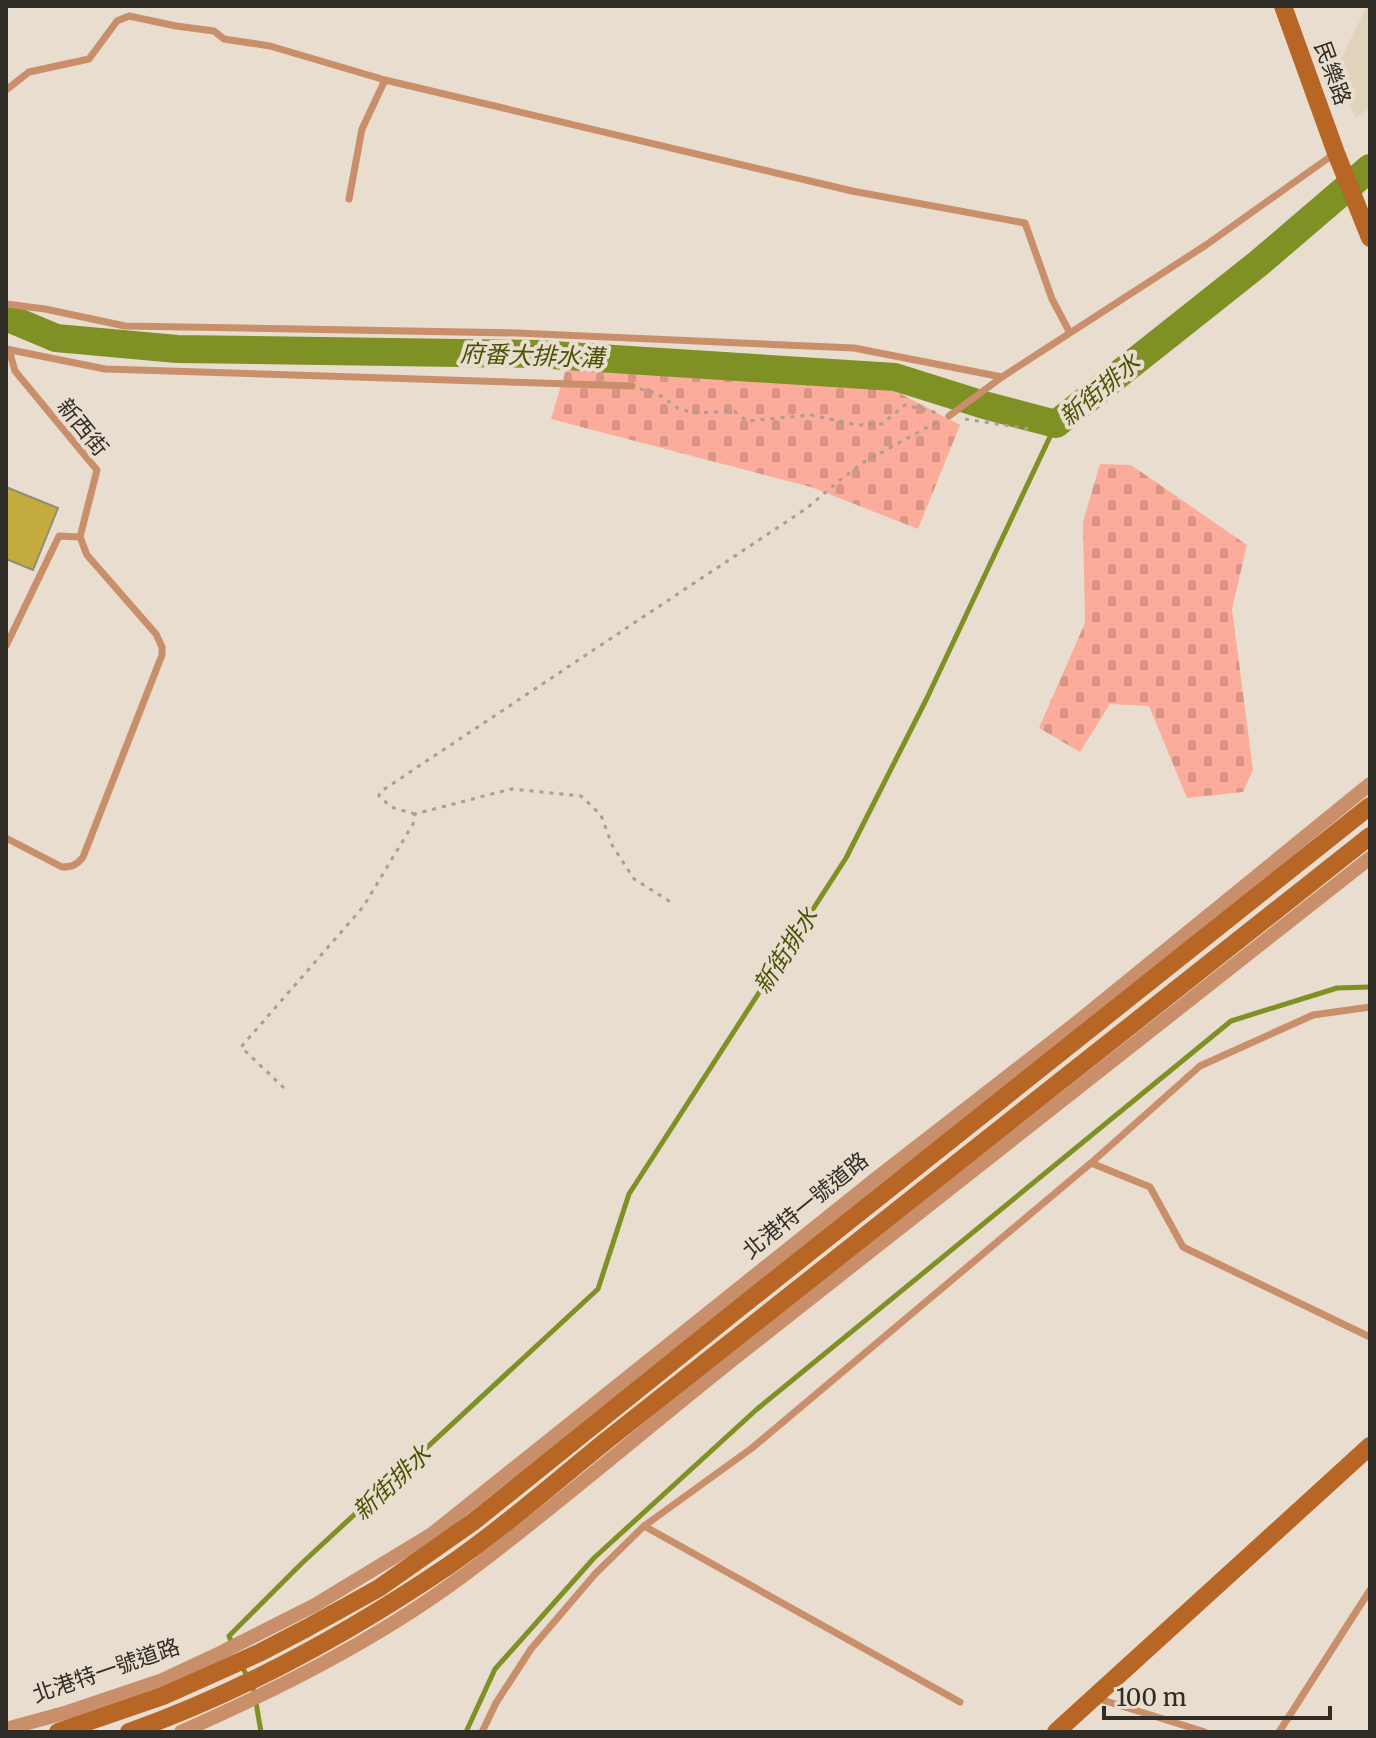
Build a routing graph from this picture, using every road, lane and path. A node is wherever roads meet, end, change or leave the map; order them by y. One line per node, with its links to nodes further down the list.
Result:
1 (1283, 6): 4 (street, 民樂路)
2 (385, 80): 3 (lane); 5 (lane); 8 (lane)
3 (6, 90)
4 (1337, 154): 6 (street, 民樂路); 8 (lane)
5 (349, 199)
6 (1370, 238)
7 (6, 304): 10 (lane)
8 (1070, 333): 10 (lane)
9 (8, 350): 11 (lane); 14 (lane, 新西街)
10 (1002, 377): 12 (lane)
11 (632, 386): 12 (path)
12 (949, 416): 13 (path); 18 (path)
13 (1030, 429)
14 (80, 537): 15 (lane); 20 (lane)
15 (6, 646)
16 (1370, 784): 30 (street, 北港特一號道路)
17 (1370, 806): 30 (street, 北港特一號道路)
18 (415, 814): 22 (path); 24 (path)
19 (1370, 836): 32 (street)
20 (6, 838)
21 (1370, 858): 32 (street)
22 (674, 904)
23 (1370, 1007): 25 (lane)
24 (284, 1088)
25 (1091, 1163): 26 (lane); 28 (lane)
26 (1370, 1337)
27 (1370, 1446): 34 (street)
28 (644, 1526): 35 (lane); 40 (lane)
29 (1370, 1590): 43 (lane)
30 (255, 1645): 31 (street)
31 (223, 1661): 36 (street, 北港特一號道路); 37 (street, 北港特一號道路)
32 (270, 1680): 33 (street)
33 (238, 1697): 38 (street); 39 (street)
34 (1093, 1697): 41 (street); 42 (lane)
35 (960, 1702)
36 (6, 1729)
37 (58, 1732)
38 (129, 1732)
39 (181, 1732)
40 (482, 1732)
41 (1056, 1732)
42 (1205, 1732)
43 (1279, 1732)

